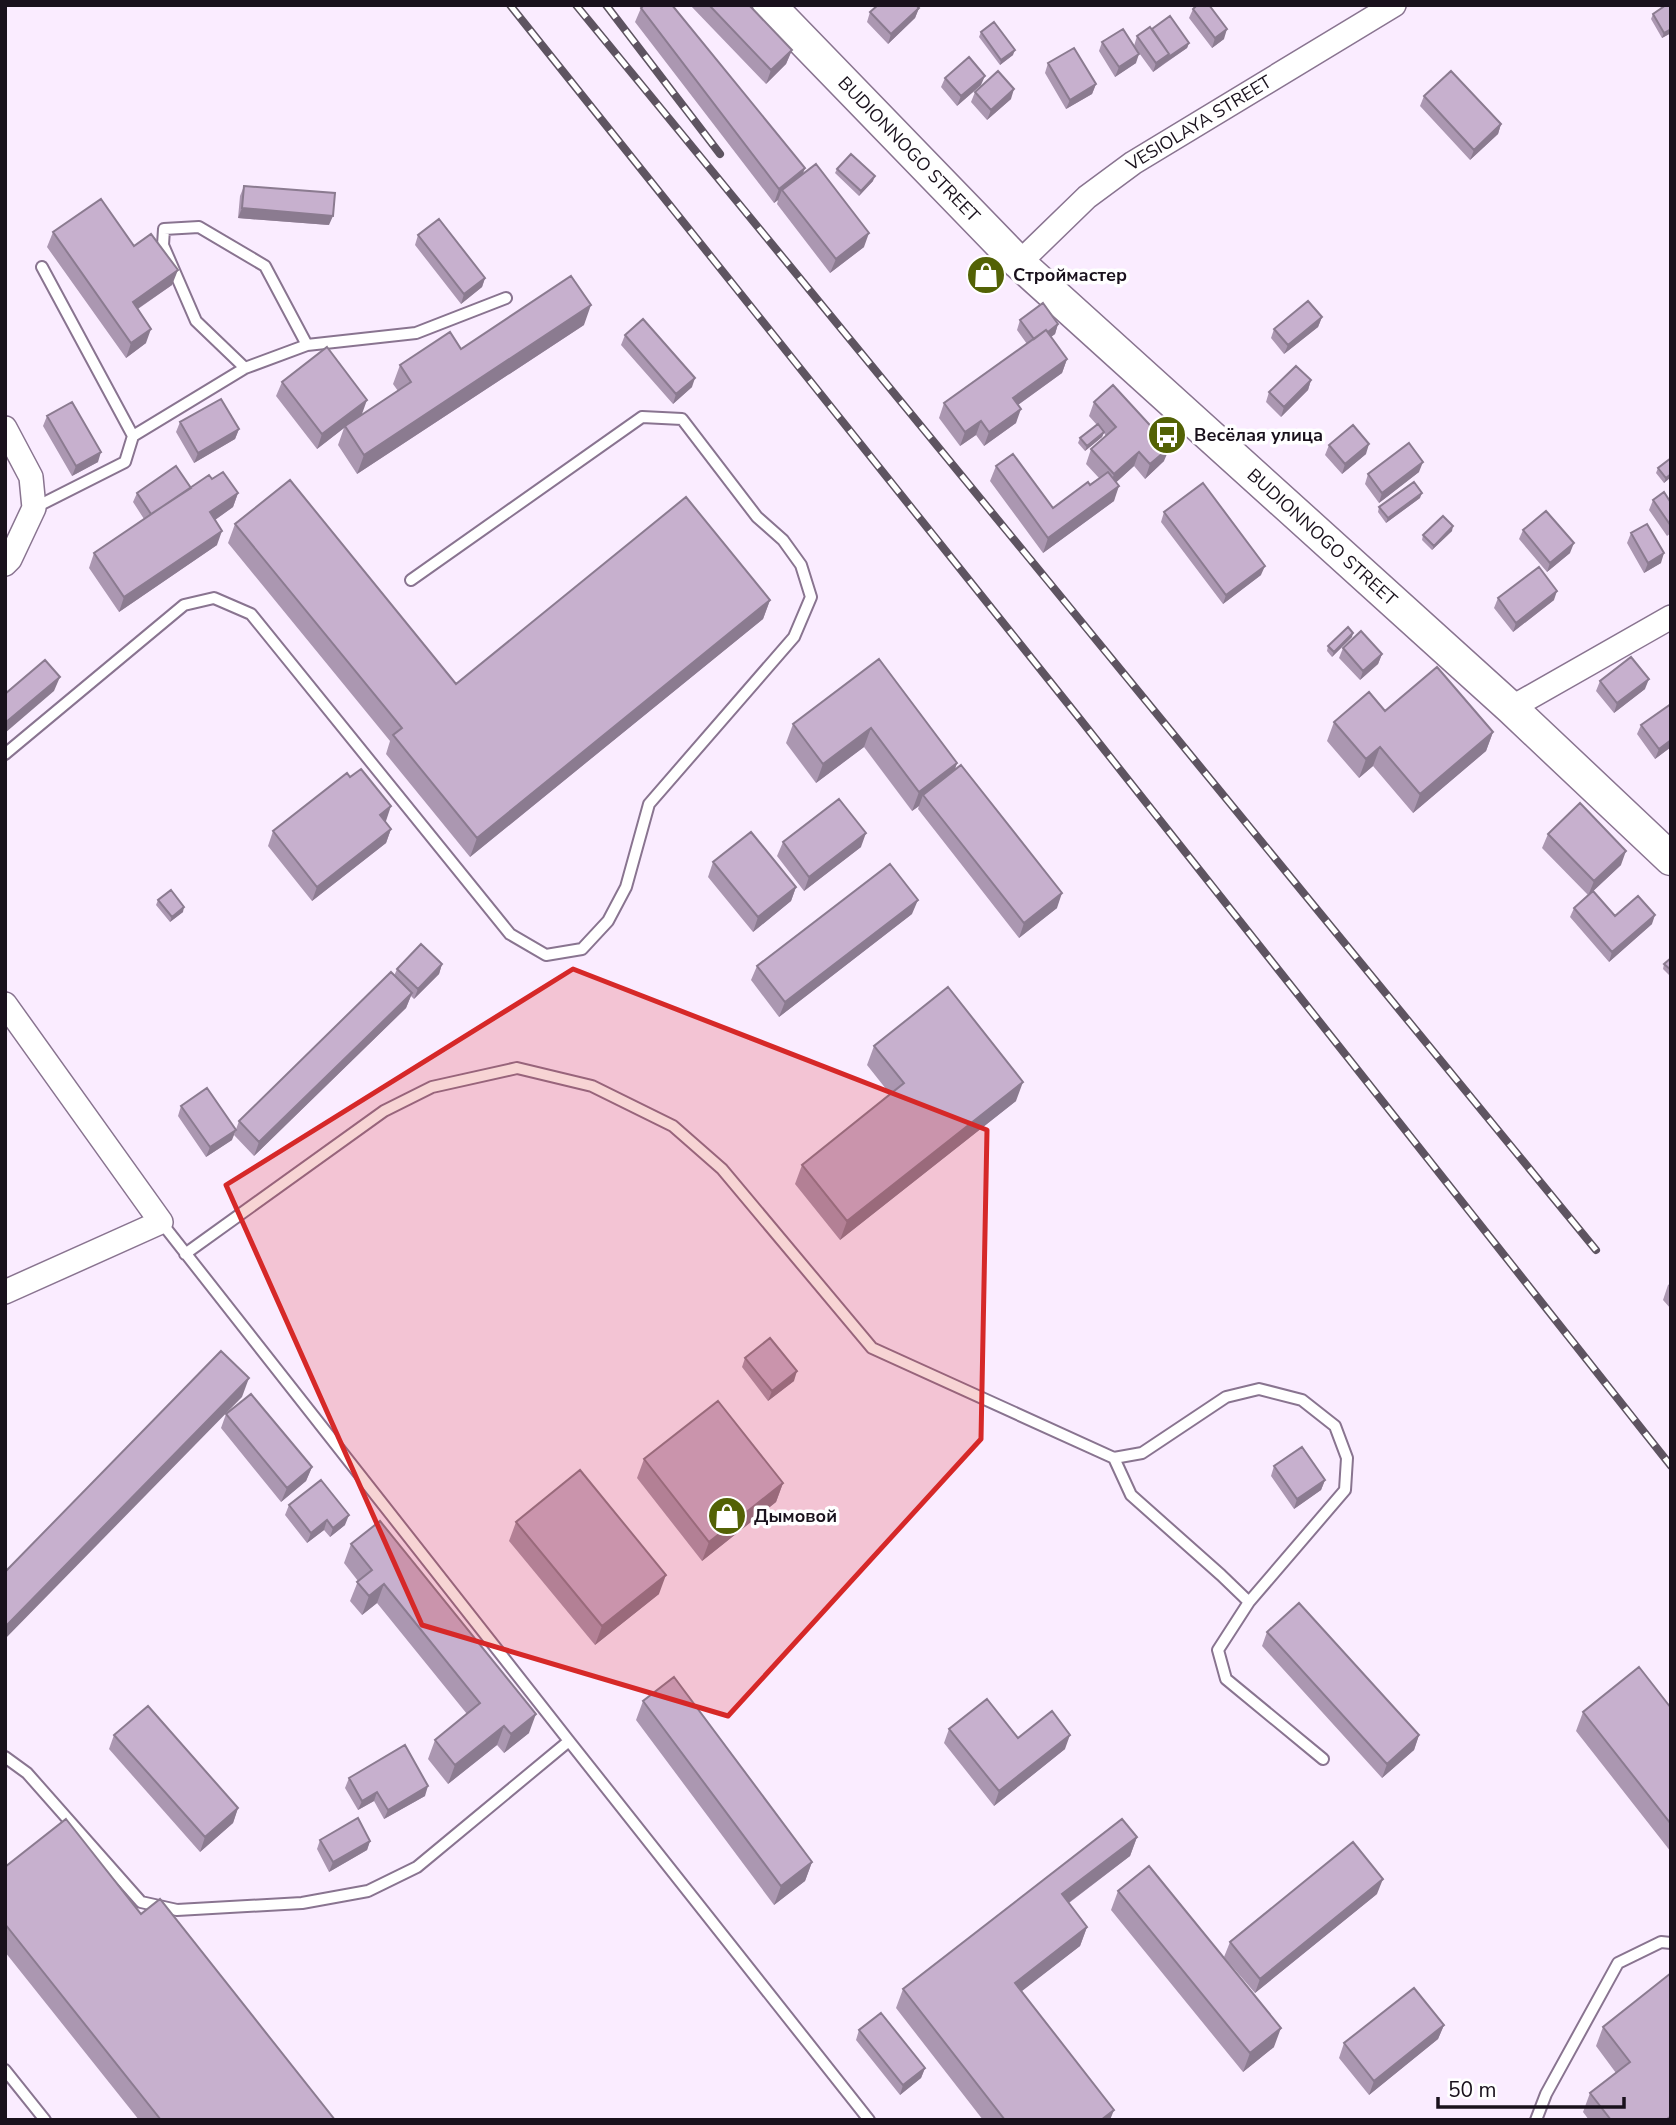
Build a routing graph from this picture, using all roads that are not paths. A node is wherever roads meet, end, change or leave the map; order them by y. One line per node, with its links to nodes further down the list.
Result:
1 (769, 5): 3 (street, BUDIONNOGO STREET)
2 (1394, 5): 3 (street, VESIOLAYA STREET)
3 (1019, 263): 14 (street, BUDIONNOGO STREET)
4 (42, 267): 9 (lane)
5 (506, 298): 6 (lane)
6 (307, 345): 7 (lane); 7 (lane)
7 (244, 368): 9 (lane)
8 (5, 428): 10 (street)
9 (133, 436): 10 (lane)
10 (34, 508): 11 (street)
11 (5, 564)
12 (411, 580): 15 (lane)
13 (1671, 617): 14 (street)
14 (1511, 708): 16 (street, BUDIONNOGO STREET)
15 (5, 754)
16 (1671, 859)
17 (5, 1004): 18 (street)
18 (162, 1222): 19 (lane); 20 (street)
19 (185, 1254): 21 (lane); 23 (lane)
20 (5, 1292)
21 (1114, 1458): 22 (lane); 22 (lane)
22 (1249, 1602): 25 (lane)
23 (569, 1741): 24 (lane); 29 (lane)
24 (5, 1757)
25 (1323, 1759)
26 (1671, 1943): 30 (lane)
27 (5, 2070): 28 (lane)
28 (45, 2120)
29 (869, 2120)
30 (1536, 2120)

